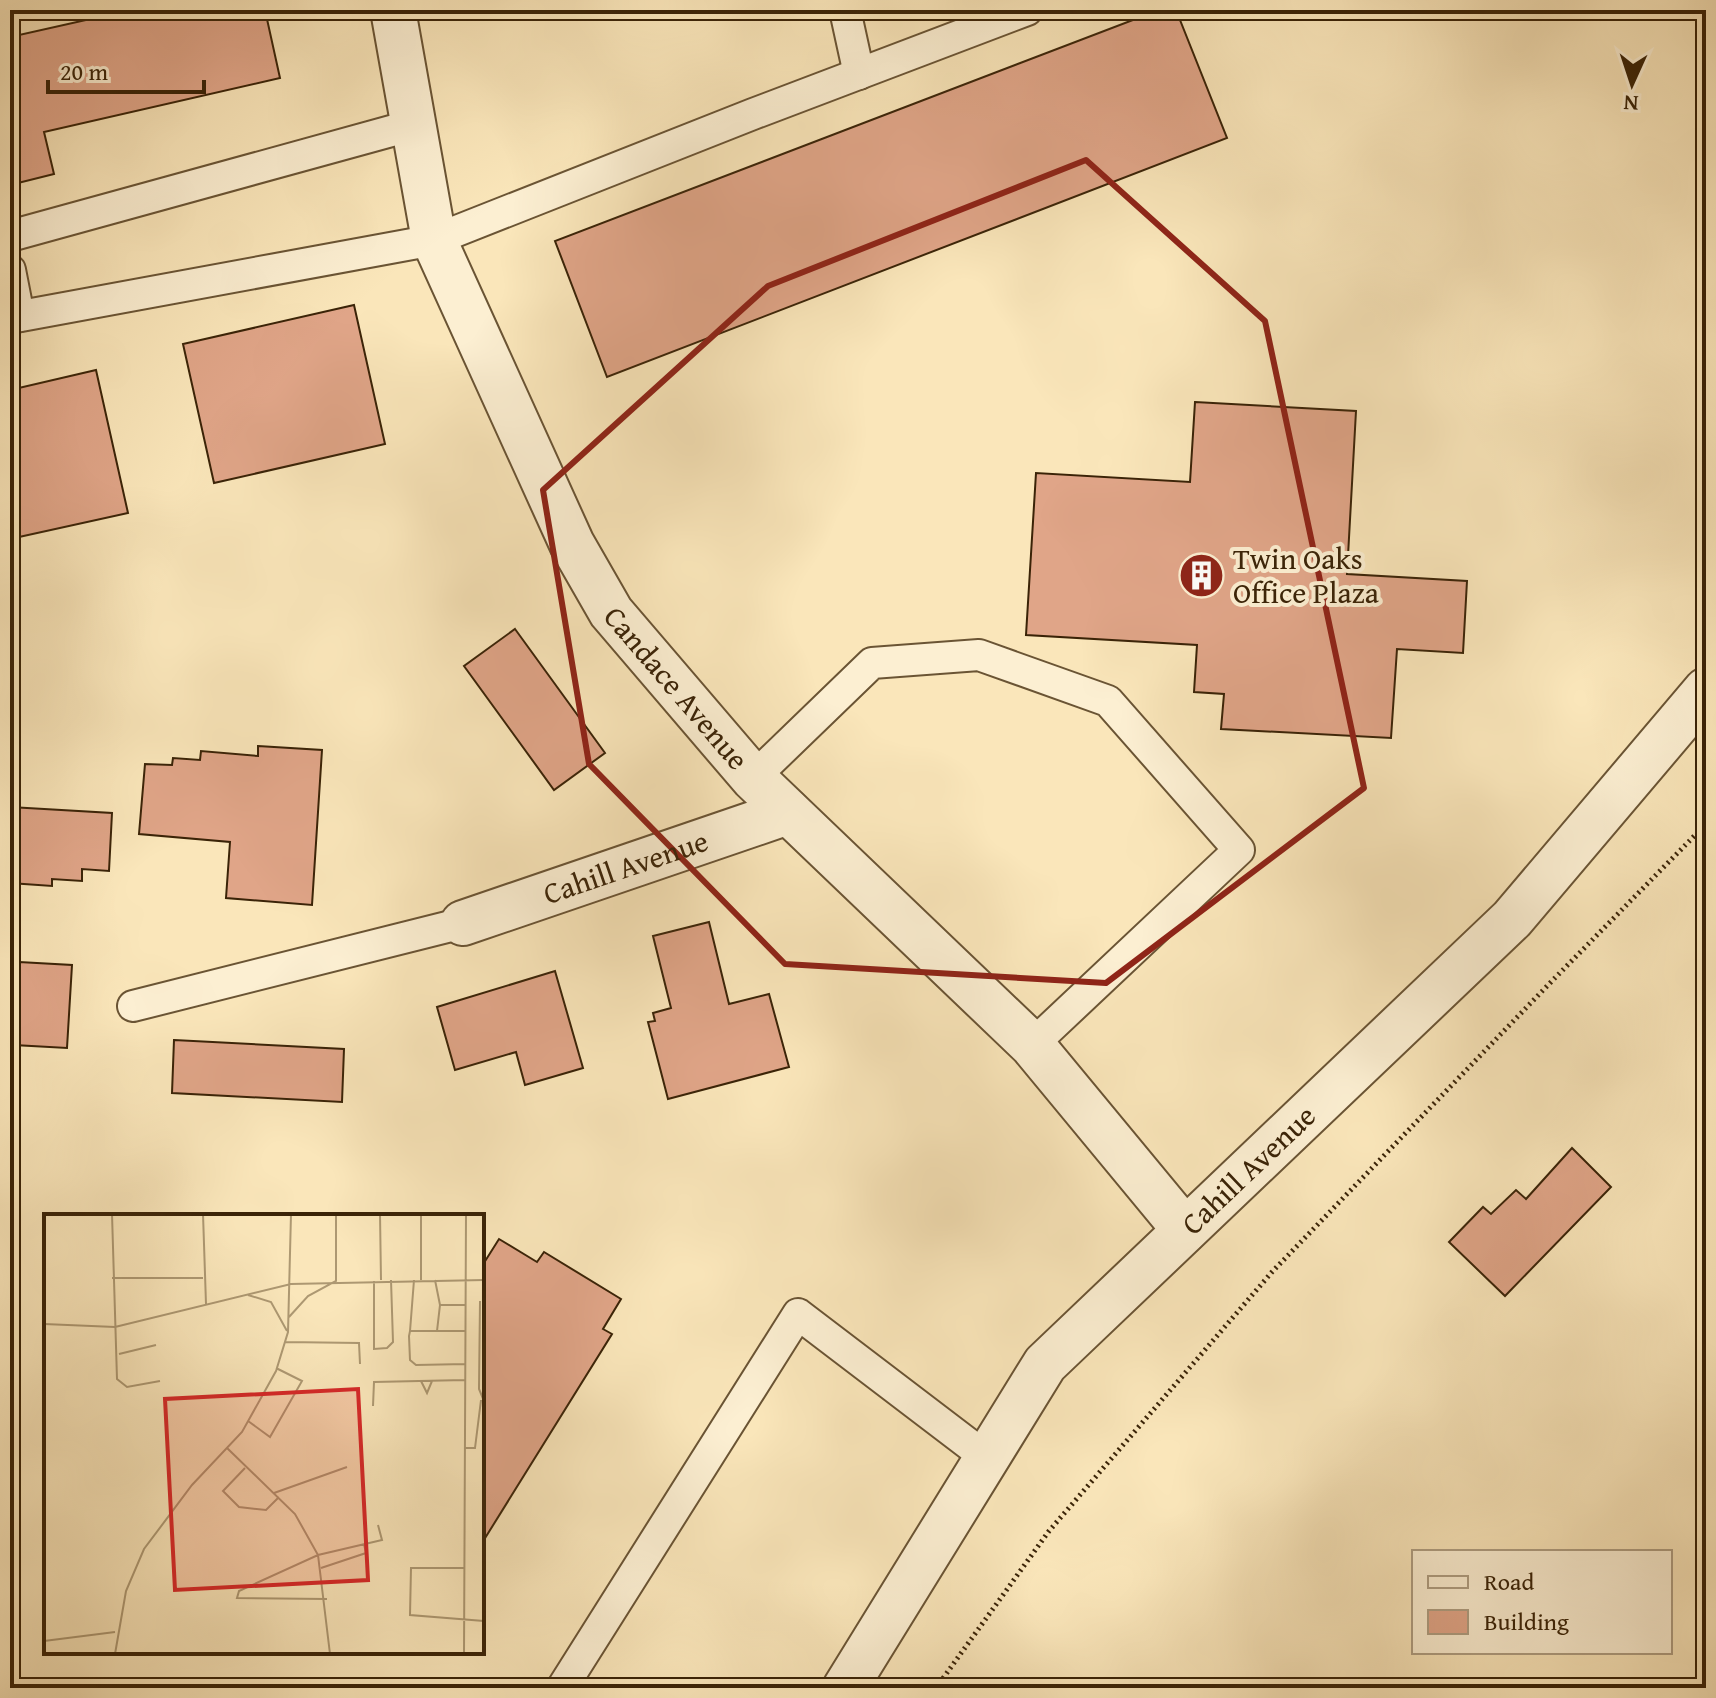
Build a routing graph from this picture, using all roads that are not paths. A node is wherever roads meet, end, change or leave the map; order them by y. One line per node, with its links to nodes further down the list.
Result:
1 (393, 10): 5 (street, Candace Avenue)
2 (845, 10): 4 (lane)
3 (1027, 10): 4 (lane)
4 (859, 74): 7 (lane)
5 (413, 125): 6 (lane); 7 (street, Candace Avenue)
6 (10, 236)
7 (434, 240): 9 (lane); 11 (street, Candace Avenue)
8 (10, 270): 9 (lane)
9 (15, 317)
10 (1706, 690): 16 (street, Cahill Avenue)
11 (753, 778): 12 (street, Candace Avenue); 15 (lane)
12 (788, 812): 13 (street, Cahill Avenue); 15 (street, Candace Avenue)
13 (463, 923): 14 (lane)
14 (133, 1006)
15 (1032, 1045): 16 (street, Candace Avenue)
16 (1185, 1230): 17 (street, Cahill Avenue)
17 (987, 1458): 18 (lane); 19 (street, Cahill Avenue)
18 (562, 1688)
19 (845, 1688)

